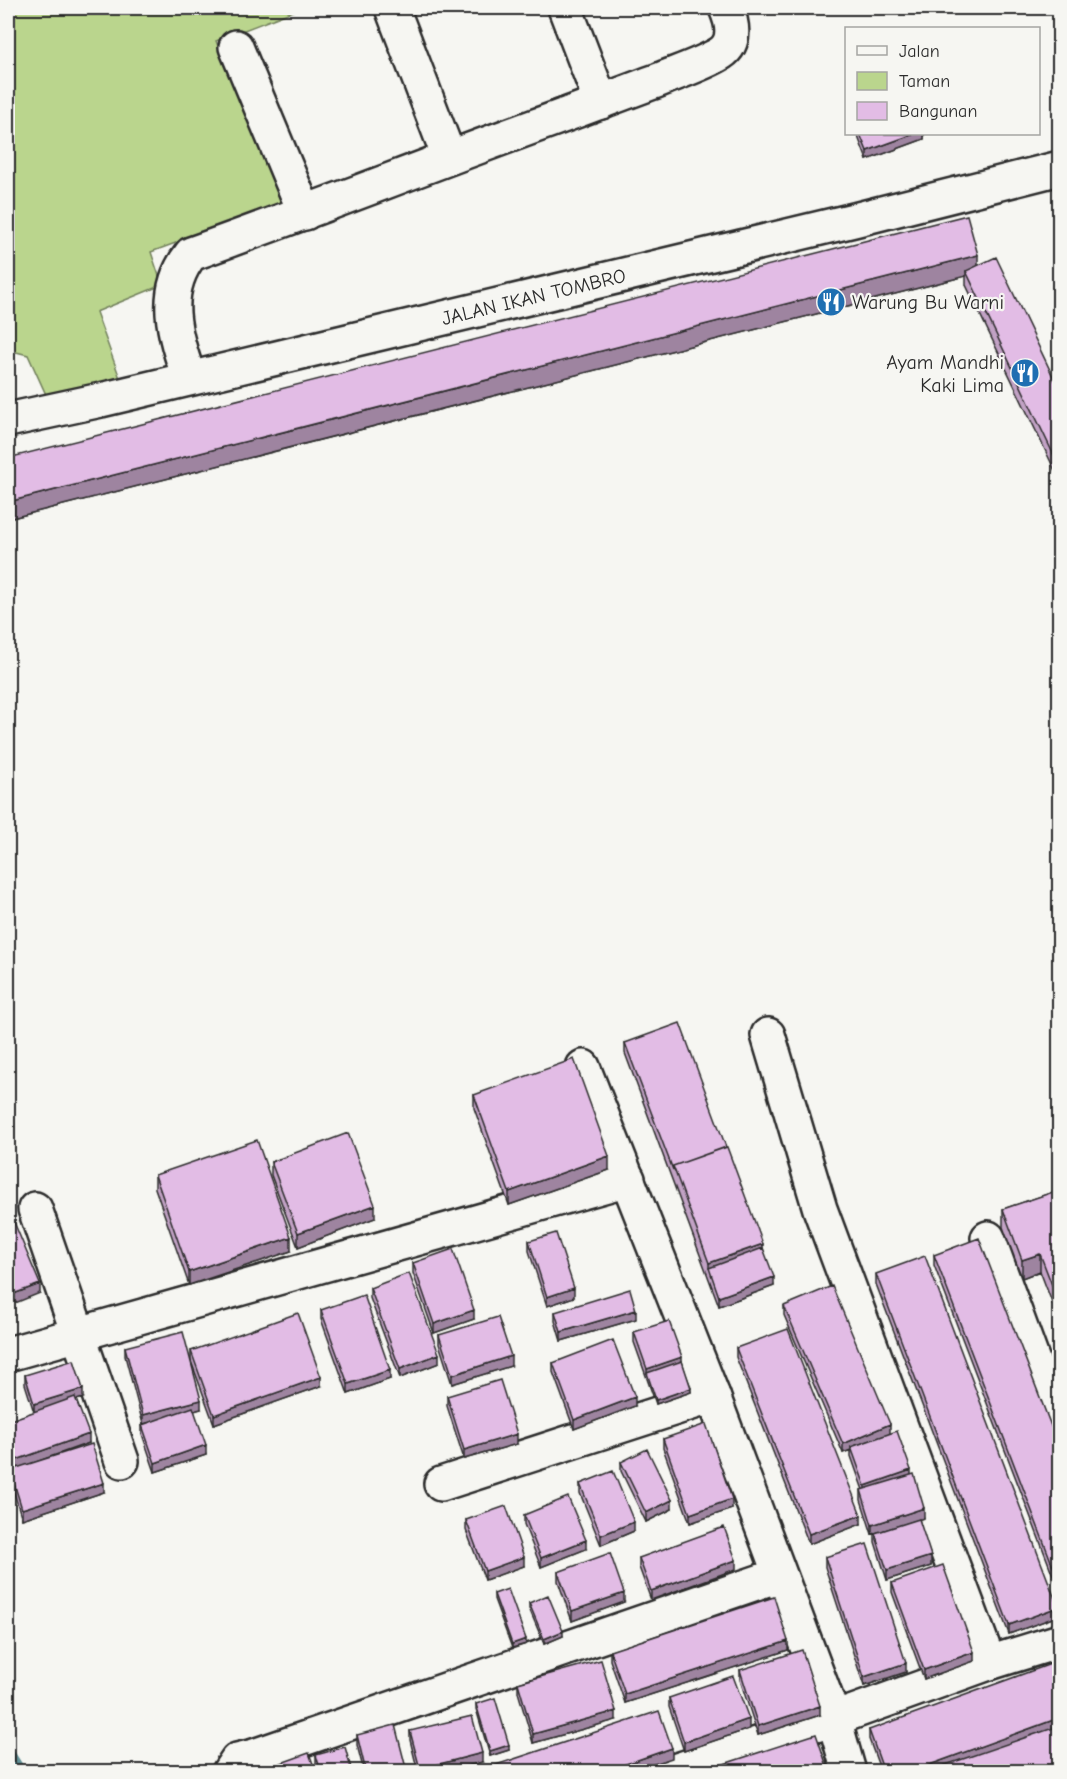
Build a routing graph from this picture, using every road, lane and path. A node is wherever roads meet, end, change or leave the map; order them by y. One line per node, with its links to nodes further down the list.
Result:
1 (392, 8): 6 (street)
2 (565, 8): 5 (street)
3 (726, 8): 5 (street)
4 (236, 47): 8 (street)
5 (601, 102): 6 (street)
6 (449, 157): 8 (street)
7 (1059, 168): 9 (street, JALAN IKAN TOMBRO)
8 (305, 213): 9 (street)
9 (189, 378): 10 (street, JALAN IKAN TOMBRO)
10 (8, 420)
11 (768, 1035): 24 (street)
12 (584, 1067): 13 (street)
13 (627, 1179): 16 (street); 18 (street)
14 (35, 1209): 16 (street)
15 (988, 1238): 19 (street)
16 (79, 1333): 17 (street); 20 (street)
17 (8, 1354)
18 (713, 1396): 21 (street); 22 (street)
19 (1059, 1435)
20 (122, 1461)
21 (441, 1484)
22 (779, 1575): 25 (street); 26 (street)
23 (1059, 1641): 24 (street)
24 (989, 1663): 25 (street)
25 (834, 1719): 27 (street); 28 (street)
26 (229, 1772)
27 (671, 1772)
28 (849, 1772)

